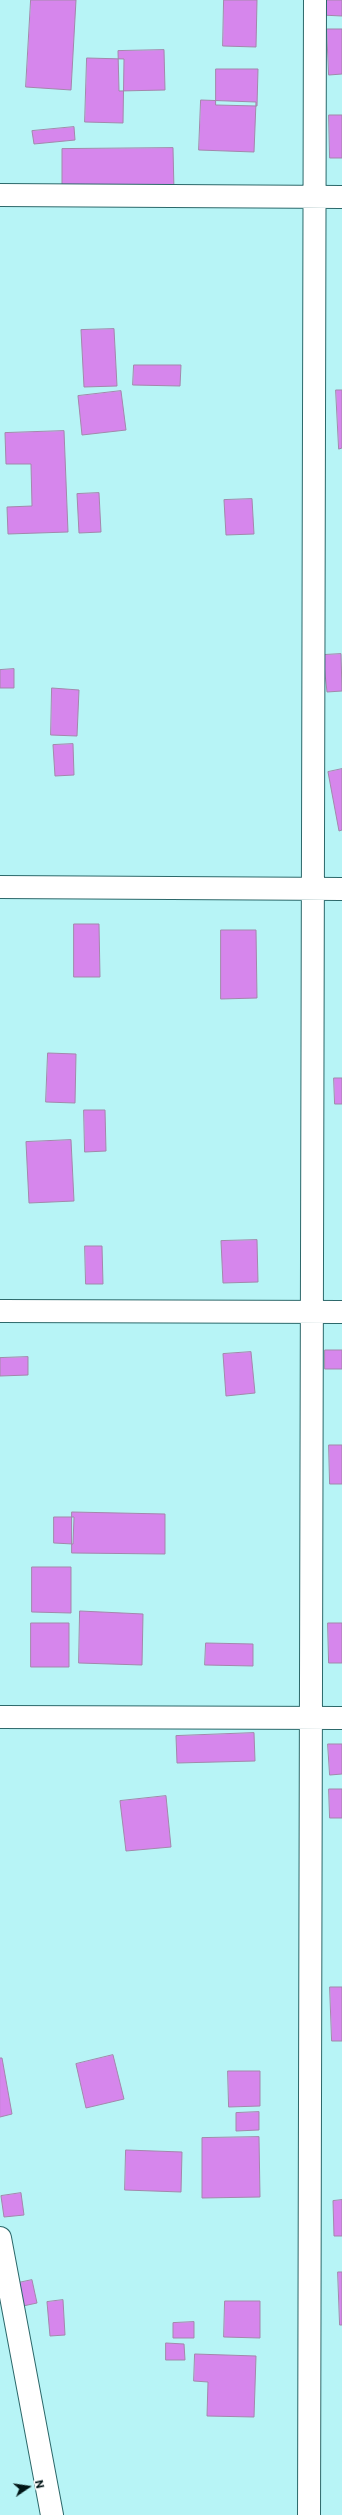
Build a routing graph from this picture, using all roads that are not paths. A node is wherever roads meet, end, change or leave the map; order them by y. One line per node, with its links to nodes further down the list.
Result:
1 (315, 0): 3 (street)
2 (0, 195): 3 (street)
3 (315, 197): 4 (street); 6 (street)
4 (342, 197)
5 (0, 887): 6 (street)
6 (313, 889): 7 (street); 9 (street)
7 (342, 890)
8 (0, 1311): 9 (street)
9 (312, 1312): 10 (street); 12 (street)
10 (342, 1312)
11 (0, 1717): 12 (street)
12 (311, 1718): 13 (street); 16 (street)
13 (342, 1718)
14 (0, 2238): 15 (street)
15 (52, 2515)
16 (309, 2515)

